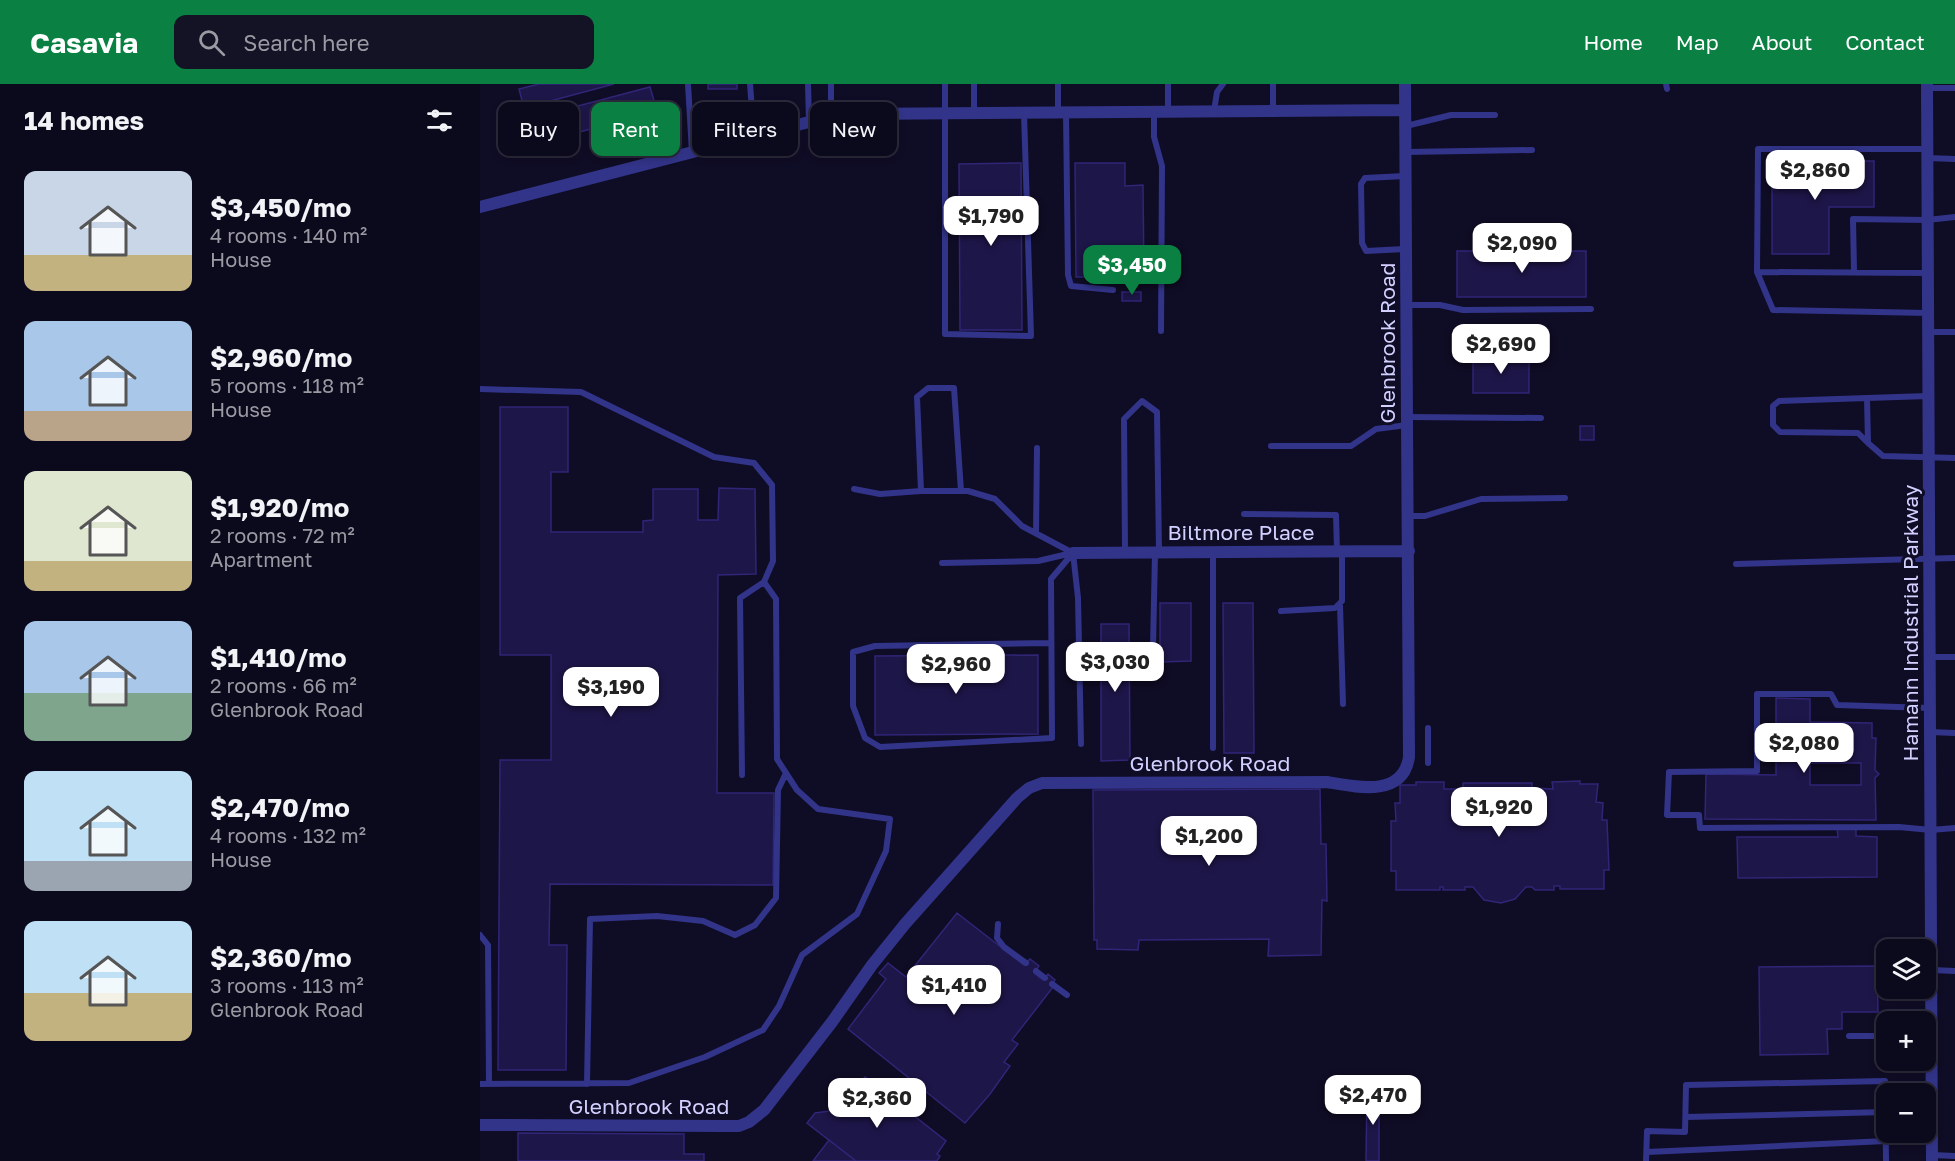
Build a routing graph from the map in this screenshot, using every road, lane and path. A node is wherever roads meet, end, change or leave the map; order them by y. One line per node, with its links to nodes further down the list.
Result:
1 (688, 84): 32 (lane)
2 (750, 84): 14 (lane)
3 (808, 84): 27 (lane)
4 (831, 84): 15 (lane)
5 (945, 84): 23 (lane)
6 (974, 84): 24 (lane)
7 (1058, 84): 21 (lane)
8 (1168, 84): 17 (lane)
9 (1222, 84): 18 (lane)
10 (1274, 84): 19 (lane)
11 (1405, 84): 16 (street, Glenbrook Road)
12 (1927, 86): 13 (lane); 33 (street, Hamann Industrial Parkway)
13 (1955, 88)
14 (751, 102)
15 (831, 102)
16 (1405, 110): 19 (street); 29 (street, Glenbrook Road)
17 (1168, 111): 18 (street); 22 (street)
18 (1214, 111): 19 (street)
19 (1274, 111)
20 (1024, 112): 21 (street); 23 (lane); 24 (street)
21 (1062, 112): 22 (street); 43 (lane)
22 (1154, 112): 47 (lane)
23 (945, 113): 24 (street); 25 (street)
24 (974, 113)
25 (897, 114)
26 (1495, 115): 29 (lane)
27 (809, 122): 28 (street)
28 (798, 125)
29 (1405, 127): 31 (street, Glenbrook Road)
30 (1532, 150): 31 (lane)
31 (1405, 152): 35 (street, Glenbrook Road)
32 (692, 153): 36 (street)
33 (1927, 154): 34 (lane); 38 (street, Hamann Industrial Parkway); 41 (lane)
34 (1955, 159)
35 (1406, 176): 39 (street, Glenbrook Road); 39 (lane)
36 (480, 207)
37 (1955, 217): 38 (lane)
38 (1927, 220): 40 (lane); 42 (street, Hamann Industrial Parkway)
39 (1406, 249): 44 (street, Glenbrook Road)
40 (1854, 271): 41 (lane); 42 (lane)
41 (1757, 272): 46 (lane)
42 (1928, 273): 46 (street, Hamann Industrial Parkway)
43 (1113, 290)
44 (1407, 305): 45 (lane); 54 (street, Glenbrook Road)
45 (1591, 309)
46 (1928, 312): 48 (street, Hamann Industrial Parkway)
47 (1161, 331)
48 (1928, 332): 49 (lane); 51 (street, Hamann Industrial Parkway)
49 (1955, 332)
50 (480, 389): 77 (lane)
51 (1928, 396): 52 (lane); 58 (street, Hamann Industrial Parkway)
52 (1867, 398): 55 (lane); 55 (lane)
53 (1540, 418): 54 (lane)
54 (1407, 421): 56 (lane); 65 (street, Glenbrook Road)
55 (1868, 443): 58 (lane)
56 (1271, 446)
57 (1037, 448): 66 (lane)
58 (1929, 458): 59 (lane); 74 (street, Hamann Industrial Parkway)
59 (1955, 458)
60 (854, 489): 61 (lane)
61 (921, 491): 62 (lane); 62 (lane)
62 (961, 491): 66 (lane)
63 (1565, 498): 65 (lane)
64 (1244, 514): 67 (lane)
65 (1408, 516): 68 (street, Glenbrook Road)
66 (1036, 532): 72 (lane)
67 (1339, 551): 68 (street, Biltmore Place); 71 (street, Biltmore Place); 78 (lane)
68 (1408, 551): 115 (street, Glenbrook Road)
69 (1125, 552): 70 (street, Biltmore Place); 70 (lane); 72 (street, Biltmore Place)
70 (1157, 552): 71 (street, Biltmore Place); 81 (lane)
71 (1213, 552): 90 (lane)
72 (1073, 553): 75 (lane); 80 (lane); 89 (lane)
73 (1955, 558): 74 (lane)
74 (1929, 560): 76 (lane); 82 (street, Hamann Industrial Parkway)
75 (942, 563)
76 (1736, 564)
77 (764, 582): 92 (lane); 93 (lane)
78 (1340, 605): 79 (lane); 84 (lane)
79 (1281, 611)
80 (1051, 644): 80 (lane)
81 (1153, 648)
82 (1930, 657): 83 (lane); 85 (street, Hamann Industrial Parkway)
83 (1955, 657)
84 (1343, 704)
85 (1930, 708): 87 (street, Hamann Industrial Parkway); 95 (lane)
86 (1428, 728): 91 (lane)
87 (1930, 732): 88 (lane); 95 (street, Hamann Industrial Parkway)
88 (1955, 732)
89 (1081, 744)
90 (1214, 748)
91 (1428, 763)
92 (786, 773): 112 (lane); 112 (lane)
93 (742, 774)
94 (1955, 828): 95 (lane)
95 (1931, 830): 98 (street, Hamann Industrial Parkway)
96 (998, 924): 99 (lane)
97 (480, 934): 111 (lane)
98 (1931, 939)
99 (1026, 963)
100 (1936, 970): 102 (lane)
101 (1036, 971): 103 (lane)
102 (1955, 971)
103 (1045, 978)
104 (1052, 984): 105 (lane)
105 (1067, 995)
106 (1849, 1036): 107 (lane)
107 (1876, 1036)
108 (1930, 1071): 120 (street, Hamann Industrial Parkway)
109 (1886, 1083): 114 (lane)
110 (480, 1084): 111 (lane)
111 (489, 1084): 112 (lane)
112 (587, 1084)
113 (1876, 1112): 114 (lane)
114 (1686, 1117): 118 (lane)
115 (480, 1125)
116 (1876, 1141): 118 (lane)
117 (1886, 1143): 122 (lane)
118 (1647, 1152): 121 (lane)
119 (1955, 1156): 120 (lane)
120 (1932, 1158)
121 (1647, 1161)
122 (1886, 1161)

